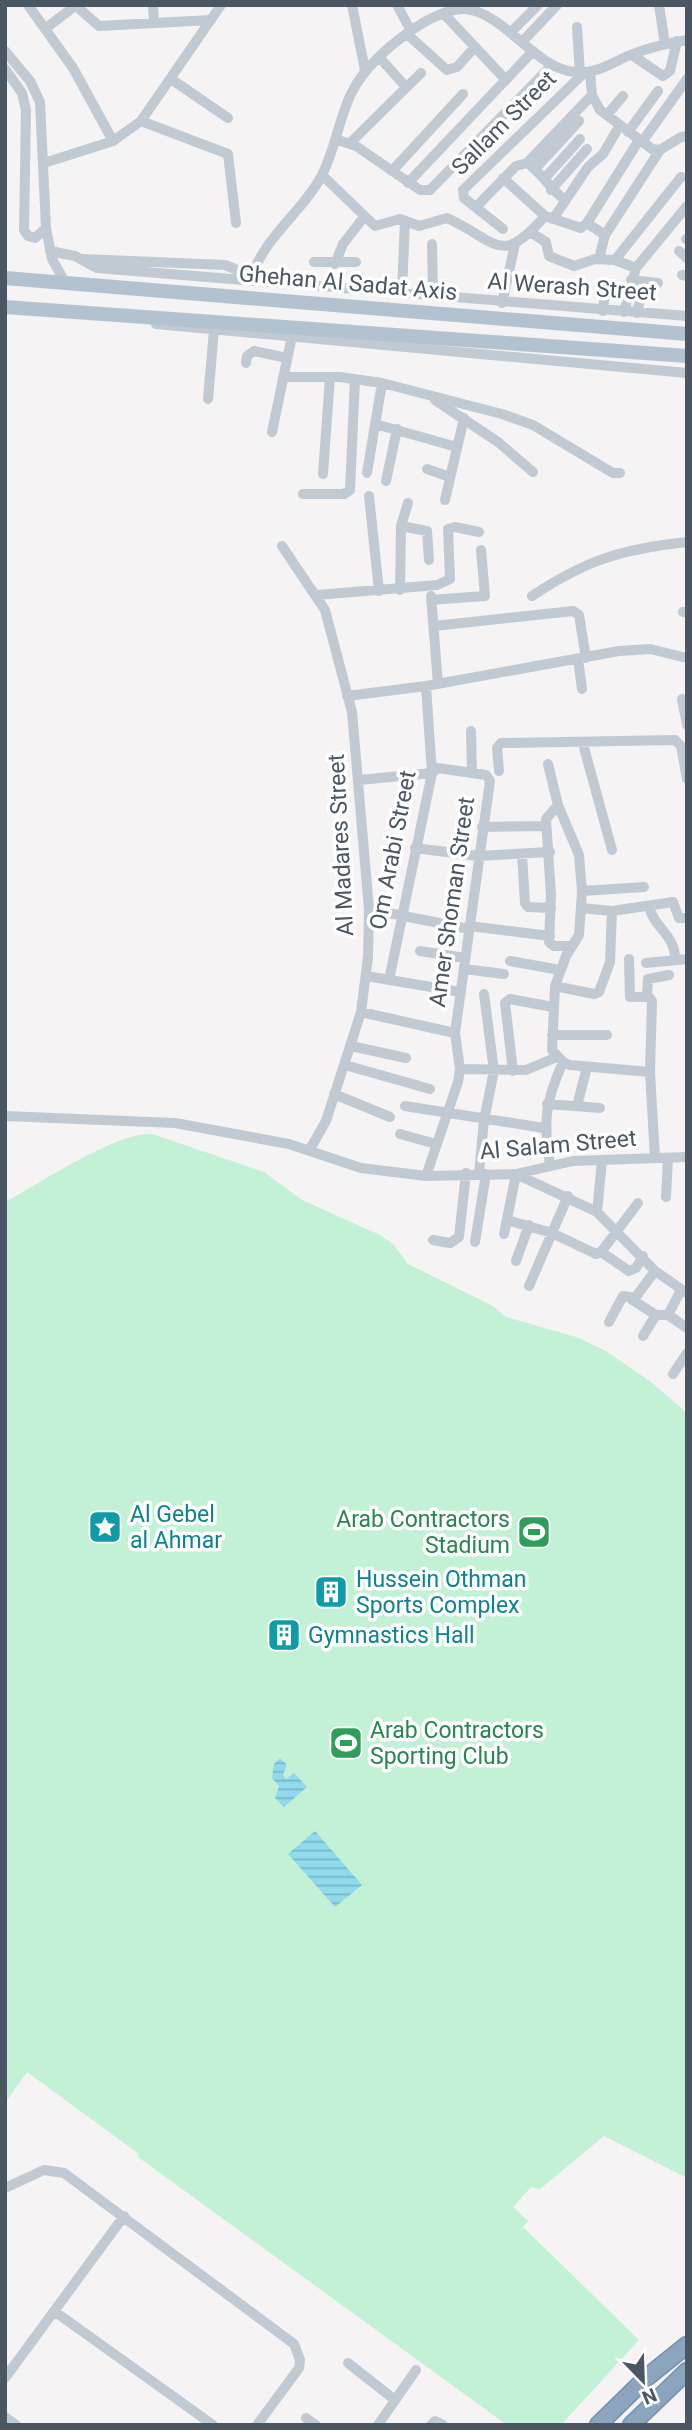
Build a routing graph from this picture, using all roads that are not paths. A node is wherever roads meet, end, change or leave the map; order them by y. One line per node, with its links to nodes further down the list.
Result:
1 (28, 5): 14 (street)
2 (75, 5): 12 (street); 14 (street)
3 (153, 5): 12 (street)
4 (221, 5): 11 (street)
5 (352, 5): 26 (street)
6 (397, 5): 16 (street)
7 (538, 5): 15 (street)
8 (557, 5): 17 (street)
9 (659, 5): 18 (street)
10 (443, 14): 15 (street); 16 (street); 19 (street)
11 (211, 20): 12 (street); 29 (street)
12 (154, 22)
13 (576, 27): 28 (street)
14 (46, 28): 46 (street)
15 (511, 32): 17 (street)
16 (409, 33): 19 (street); 23 (street)
17 (522, 42): 21 (street)
18 (676, 42): 22 (street); 22 (street)
19 (475, 47): 31 (street)
20 (5, 51): 51 (street)
21 (533, 51): 24 (street); 31 (street)
22 (632, 55): 28 (street)
23 (380, 58): 26 (street); 32 (street)
24 (552, 65): 28 (street); 38 (street)
25 (5, 69): 69 (street)
26 (365, 70): 45 (street)
27 (421, 73): 32 (street)
28 (585, 73): 35 (street); 43 (street, Sallam Street)
29 (172, 79): 39 (street); 40 (street)
30 (687, 79): 47 (street)
31 (506, 80): 59 (street)
32 (406, 87): 48 (street)
33 (657, 91): 42 (street)
34 (463, 94): 54 (street)
35 (592, 95): 37 (street); 53 (street)
36 (623, 96): 37 (street)
37 (607, 115): 42 (street)
38 (503, 116): 43 (street); 50 (street)
39 (228, 118)
40 (141, 121): 46 (street); 67 (street)
41 (579, 121): 53 (street)
42 (624, 128): 47 (street); 61 (street)
43 (521, 132): 52 (street, Sallam Street)
44 (687, 136): 49 (street)
45 (338, 140): 48 (street); 55 (street)
46 (113, 141): 51 (street)
47 (640, 141): 49 (street); 68 (street)
48 (350, 143): 54 (street)
49 (660, 150): 72 (street)
50 (470, 152): 52 (street); 59 (street)
51 (44, 163): 69 (street)
52 (486, 166): 63 (street, Sallam Street)
53 (531, 166): 57 (street); 58 (street)
54 (392, 171): 59 (street)
55 (322, 175): 64 (street); 83 (street)
56 (681, 177): 77 (street)
57 (503, 178): 63 (street); 65 (street)
58 (545, 178): 60 (street); 60 (street)
59 (408, 183)
60 (551, 190): 61 (street)
61 (565, 200): 65 (street)
62 (687, 205): 81 (street)
63 (476, 207): 70 (street, Sallam Street)
64 (364, 217): 66 (street); 80 (street)
65 (549, 217): 68 (street); 71 (street)
66 (405, 221): 74 (street); 87 (street)
67 (236, 223)
68 (587, 223): 72 (street)
69 (46, 228): 75 (street)
70 (503, 229)
71 (530, 232): 74 (street); 76 (street)
72 (606, 235): 76 (street)
73 (432, 244): 90 (street)
74 (515, 244): 91 (street)
75 (50, 251): 83 (street, Al Werash Street); 85 (street)
76 (599, 259): 77 (street)
77 (615, 260): 81 (street)
78 (314, 262): 80 (street)
79 (356, 262): 80 (street)
80 (335, 264)
81 (636, 268): 84 (street)
82 (5, 278): 85 (main road, Ghehan Al Sadat Axis)
83 (248, 280): 87 (street, Al Werash Street)
84 (631, 280): 86 (street); 94 (street)
85 (65, 282): 99 (main road, Ghehan Al Sadat Axis)
86 (658, 283)
87 (402, 290): 90 (street, Al Werash Street)
88 (642, 291): 96 (street)
89 (606, 292): 93 (street)
90 (433, 296): 91 (street, Al Werash Street)
91 (502, 303): 93 (street, Al Werash Street)
92 (5, 307): 95 (main road, Ghehan Al Sadat Axis)
93 (603, 311): 94 (street, Al Werash Street)
94 (624, 312): 96 (street, Al Werash Street)
95 (110, 313): 98 (street); 101 (main road, Ghehan Al Sadat Axis)
96 (637, 313): 97 (street, Al Werash Street)
97 (687, 316)
98 (214, 330): 100 (street); 110 (street)
99 (687, 334)
100 (292, 336): 102 (street); 104 (street)
101 (687, 356)
102 (287, 358): 103 (street); 105 (street)
103 (246, 363)
104 (687, 373)
105 (283, 377): 106 (street); 114 (street)
106 (330, 377): 107 (street); 120 (street)
107 (355, 379): 108 (street); 123 (street)
108 (382, 383): 109 (street); 112 (street)
109 (427, 394): 111 (street); 119 (street)
110 (208, 399)
111 (464, 418): 115 (street); 117 (street)
112 (375, 424): 113 (street); 118 (street)
113 (397, 429): 115 (street); 122 (street)
114 (272, 432)
115 (457, 447): 121 (street)
116 (427, 469): 121 (street)
117 (533, 472)
118 (367, 473)
119 (620, 473)
120 (323, 474)
121 (450, 477): 125 (street)
122 (386, 481)
123 (303, 494)
124 (369, 496): 135 (street)
125 (445, 500)
126 (408, 503): 127 (street)
127 (401, 526): 132 (street); 134 (street)
128 (479, 532): 133 (street)
129 (687, 542): 137 (street)
130 (282, 546): 136 (street, Al Madares Street)
131 (481, 550): 138 (street)
132 (429, 560)
133 (430, 587): 134 (street); 138 (street)
134 (400, 590): 135 (street)
135 (379, 591): 136 (street)
136 (317, 595): 145 (street, Al Madares Street)
137 (531, 596)
138 (431, 600): 139 (street)
139 (433, 626): 141 (street); 142 (street)
140 (687, 658): 141 (street)
141 (582, 659): 142 (street); 144 (street)
142 (438, 684): 143 (street)
143 (426, 686): 145 (street); 154 (street, Om Arabi Street)
144 (582, 688)
145 (347, 696): 156 (street, Al Madares Street)
146 (682, 699): 147 (street)
147 (687, 725)
148 (471, 731): 152 (street)
149 (683, 742): 150 (street); 153 (street)
150 (583, 744): 155 (street, Amer Shoman Street); 161 (street)
151 (548, 764): 157 (street)
152 (472, 772): 154 (street); 155 (street)
153 (686, 772)
154 (432, 773): 156 (street); 160 (street, Om Arabi Street)
155 (494, 774): 159 (street, Amer Shoman Street)
156 (359, 780): 170 (street, Al Madares Street)
157 (558, 805): 158 (street); 166 (street)
158 (545, 826): 159 (street); 162 (street)
159 (482, 827): 164 (street, Amer Shoman Street)
160 (415, 848): 164 (street); 172 (street, Om Arabi Street)
161 (612, 850)
162 (550, 852): 163 (street); 168 (street)
163 (522, 855): 164 (street); 168 (street)
164 (478, 856): 174 (street, Amer Shoman Street)
165 (644, 887): 166 (street)
166 (582, 891): 169 (street)
167 (649, 906): 171 (street); 173 (street); 179 (street)
168 (551, 908): 175 (street)
169 (581, 908): 171 (street); 176 (street)
170 (369, 909): 172 (street); 186 (street, Al Madares Street)
171 (612, 911): 188 (street)
172 (402, 916): 174 (street); 187 (street, Om Arabi Street)
173 (687, 918)
174 (469, 927): 175 (street); 181 (street, Amer Shoman Street)
175 (550, 936): 176 (street)
176 (572, 946): 183 (street)
177 (420, 951): 181 (street)
178 (629, 959): 191 (street)
179 (681, 959): 182 (street)
180 (510, 961): 183 (street)
181 (464, 963): 184 (street); 189 (street, Amer Shoman Street)
182 (646, 963)
183 (560, 970): 188 (street)
184 (504, 974)
185 (669, 975): 191 (street)
186 (366, 976): 187 (street); 193 (street, Al Madares Street)
187 (389, 980): 189 (street)
188 (555, 986): 192 (street)
189 (461, 992): 194 (street, Amer Shoman Street)
190 (484, 994): 203 (street)
191 (647, 998): 205 (street)
192 (553, 1007): 195 (street); 204 (street)
193 (361, 1012): 194 (street); 197 (street, Al Madares Street)
194 (455, 1033): 202 (street, Amer Shoman Street)
195 (552, 1035): 196 (street); 199 (street)
196 (607, 1035)
197 (351, 1046): 198 (street); 200 (street, Al Madares Street)
198 (406, 1058)
199 (560, 1060): 201 (street); 204 (street); 208 (street)
200 (345, 1065): 206 (street); 207 (street, Al Madares Street)
201 (587, 1067): 205 (street); 210 (street)
202 (460, 1069): 203 (street); 212 (street)
203 (494, 1070): 204 (street); 215 (street)
204 (513, 1071)
205 (650, 1072): 221 (street)
206 (430, 1089)
207 (334, 1094): 214 (street); 219 (street, Al Madares Street)
208 (547, 1104): 210 (street); 216 (street)
209 (405, 1106): 212 (street)
210 (577, 1106): 211 (street)
211 (600, 1108)
212 (446, 1115): 215 (street); 218 (street)
213 (5, 1116): 219 (street, Al Salam Street)
214 (390, 1117)
215 (484, 1120): 216 (street); 226 (street)
216 (544, 1128): 224 (street)
217 (400, 1134): 218 (street)
218 (436, 1144): 228 (street)
219 (310, 1149): 228 (street, Al Salam Street)
220 (687, 1157): 222 (street, Al Salam Street)
221 (655, 1158): 222 (street, Al Salam Street); 223 (street, Al Salam Street)
222 (668, 1158): 230 (street)
223 (603, 1160): 224 (street, Al Salam Street); 232 (street)
224 (550, 1165): 227 (street, Al Salam Street)
225 (466, 1173): 226 (street, Al Salam Street); 228 (street, Al Salam Street); 238 (street)
226 (482, 1173): 227 (street, Al Salam Street); 239 (street)
227 (516, 1174): 229 (street); 233 (street)
228 (426, 1176)
229 (568, 1196): 232 (street); 236 (street)
230 (666, 1197)
231 (638, 1203): 235 (street)
232 (597, 1212): 235 (street)
233 (507, 1220): 234 (street); 237 (street)
234 (529, 1225): 236 (street); 242 (street)
235 (618, 1231): 240 (street); 241 (street)
236 (552, 1233): 240 (street); 244 (street)
237 (505, 1234)
238 (433, 1240)
239 (475, 1242)
240 (601, 1252): 241 (street)
241 (643, 1256): 243 (street)
242 (516, 1261)
243 (655, 1271): 245 (street); 246 (street)
244 (529, 1286)
245 (684, 1292): 247 (street)
246 (631, 1299): 247 (street); 248 (street)
247 (662, 1315): 249 (street); 250 (street)
248 (609, 1322)
249 (687, 1328)
250 (643, 1336)
251 (687, 1353): 252 (street)
252 (673, 1374)
253 (5, 2188): 254 (street)
254 (124, 2216): 255 (street); 266 (street)
255 (54, 2311): 260 (street); 265 (street)
256 (687, 2345): 270 (highway)
257 (348, 2363): 261 (street)
258 (416, 2370): 261 (street)
259 (687, 2371): 262 (highway)
260 (5, 2378)
261 (395, 2400): 267 (street)
262 (647, 2407): 271 (highway); 272 (street)
263 (5, 2417): 264 (street)
264 (16, 2425)
265 (213, 2425)
266 (257, 2425)
267 (378, 2425)
268 (431, 2425): 269 (street)
269 (443, 2425)
270 (598, 2425)
271 (631, 2425)
272 (648, 2425)

